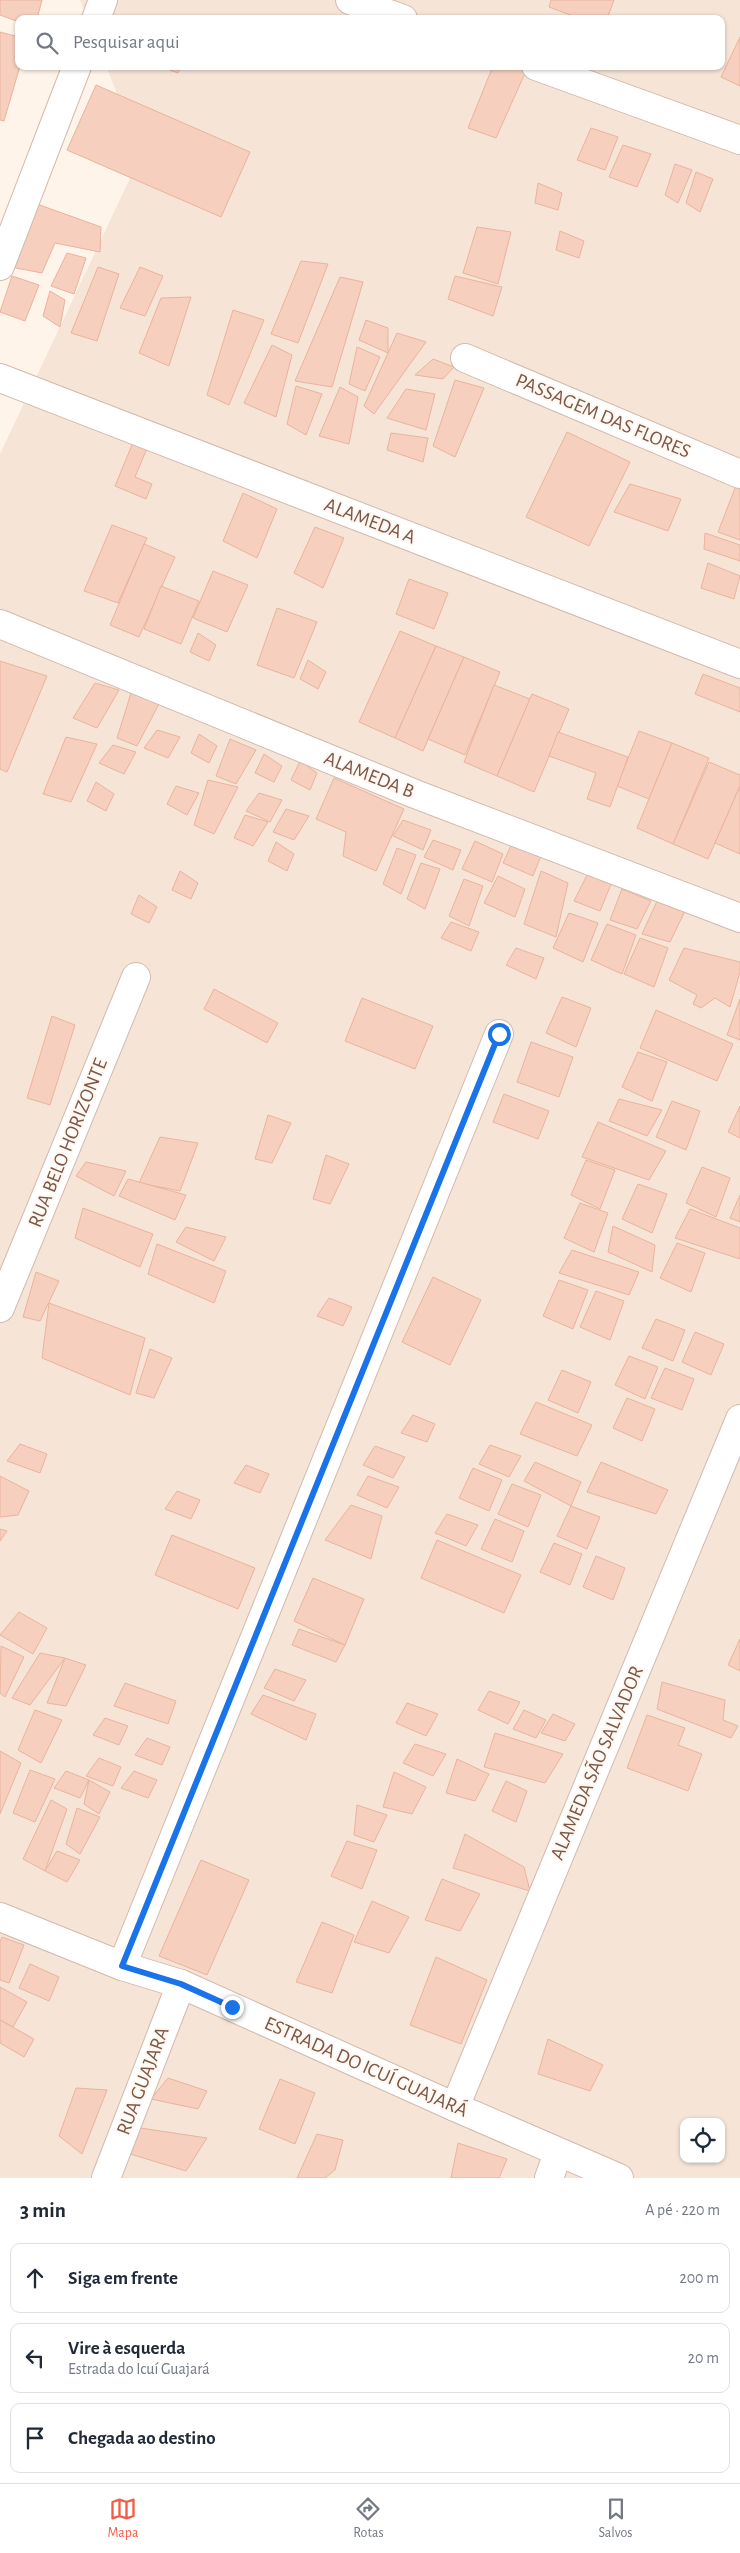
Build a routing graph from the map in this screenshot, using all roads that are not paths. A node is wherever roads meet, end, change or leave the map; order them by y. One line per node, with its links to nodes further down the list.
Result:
1 (103, 0): 3 (street)
2 (350, 0): 4 (street)
3 (97, 15)
4 (392, 15)
5 (75, 70): 8 (street)
6 (547, 70): 7 (street)
7 (740, 140)
8 (2, 252)
9 (465, 358): 11 (street, PASSAGEM DAS FLORES)
10 (0, 378): 13 (street, ALAMEDA A)
11 (740, 474)
12 (0, 624): 14 (street, ALAMEDA B)
13 (740, 664)
14 (740, 918)
15 (136, 977): 17 (street, RUA BELO HORIZONTE)
16 (499, 1034): 20 (street)
17 (0, 1308)
18 (740, 1419): 22 (street, ALAMEDA SÃO SALVADOR)
19 (0, 1917): 20 (street, ESTRADA DO ICUÍ GUAJARÁ)
20 (122, 1966): 21 (street, ESTRADA DO ICUÍ GUAJARÁ)
21 (181, 1984): 22 (street, ESTRADA DO ICUÍ GUAJARÁ); 24 (street, RUA GUAJARA)
22 (454, 2107): 23 (street, ESTRADA DO ICUÍ GUAJARÁ)
23 (558, 2153): 25 (street); 26 (street, ESTRADA DO ICUÍ GUAJARÁ)
24 (106, 2178)
25 (549, 2178)
26 (620, 2178)

